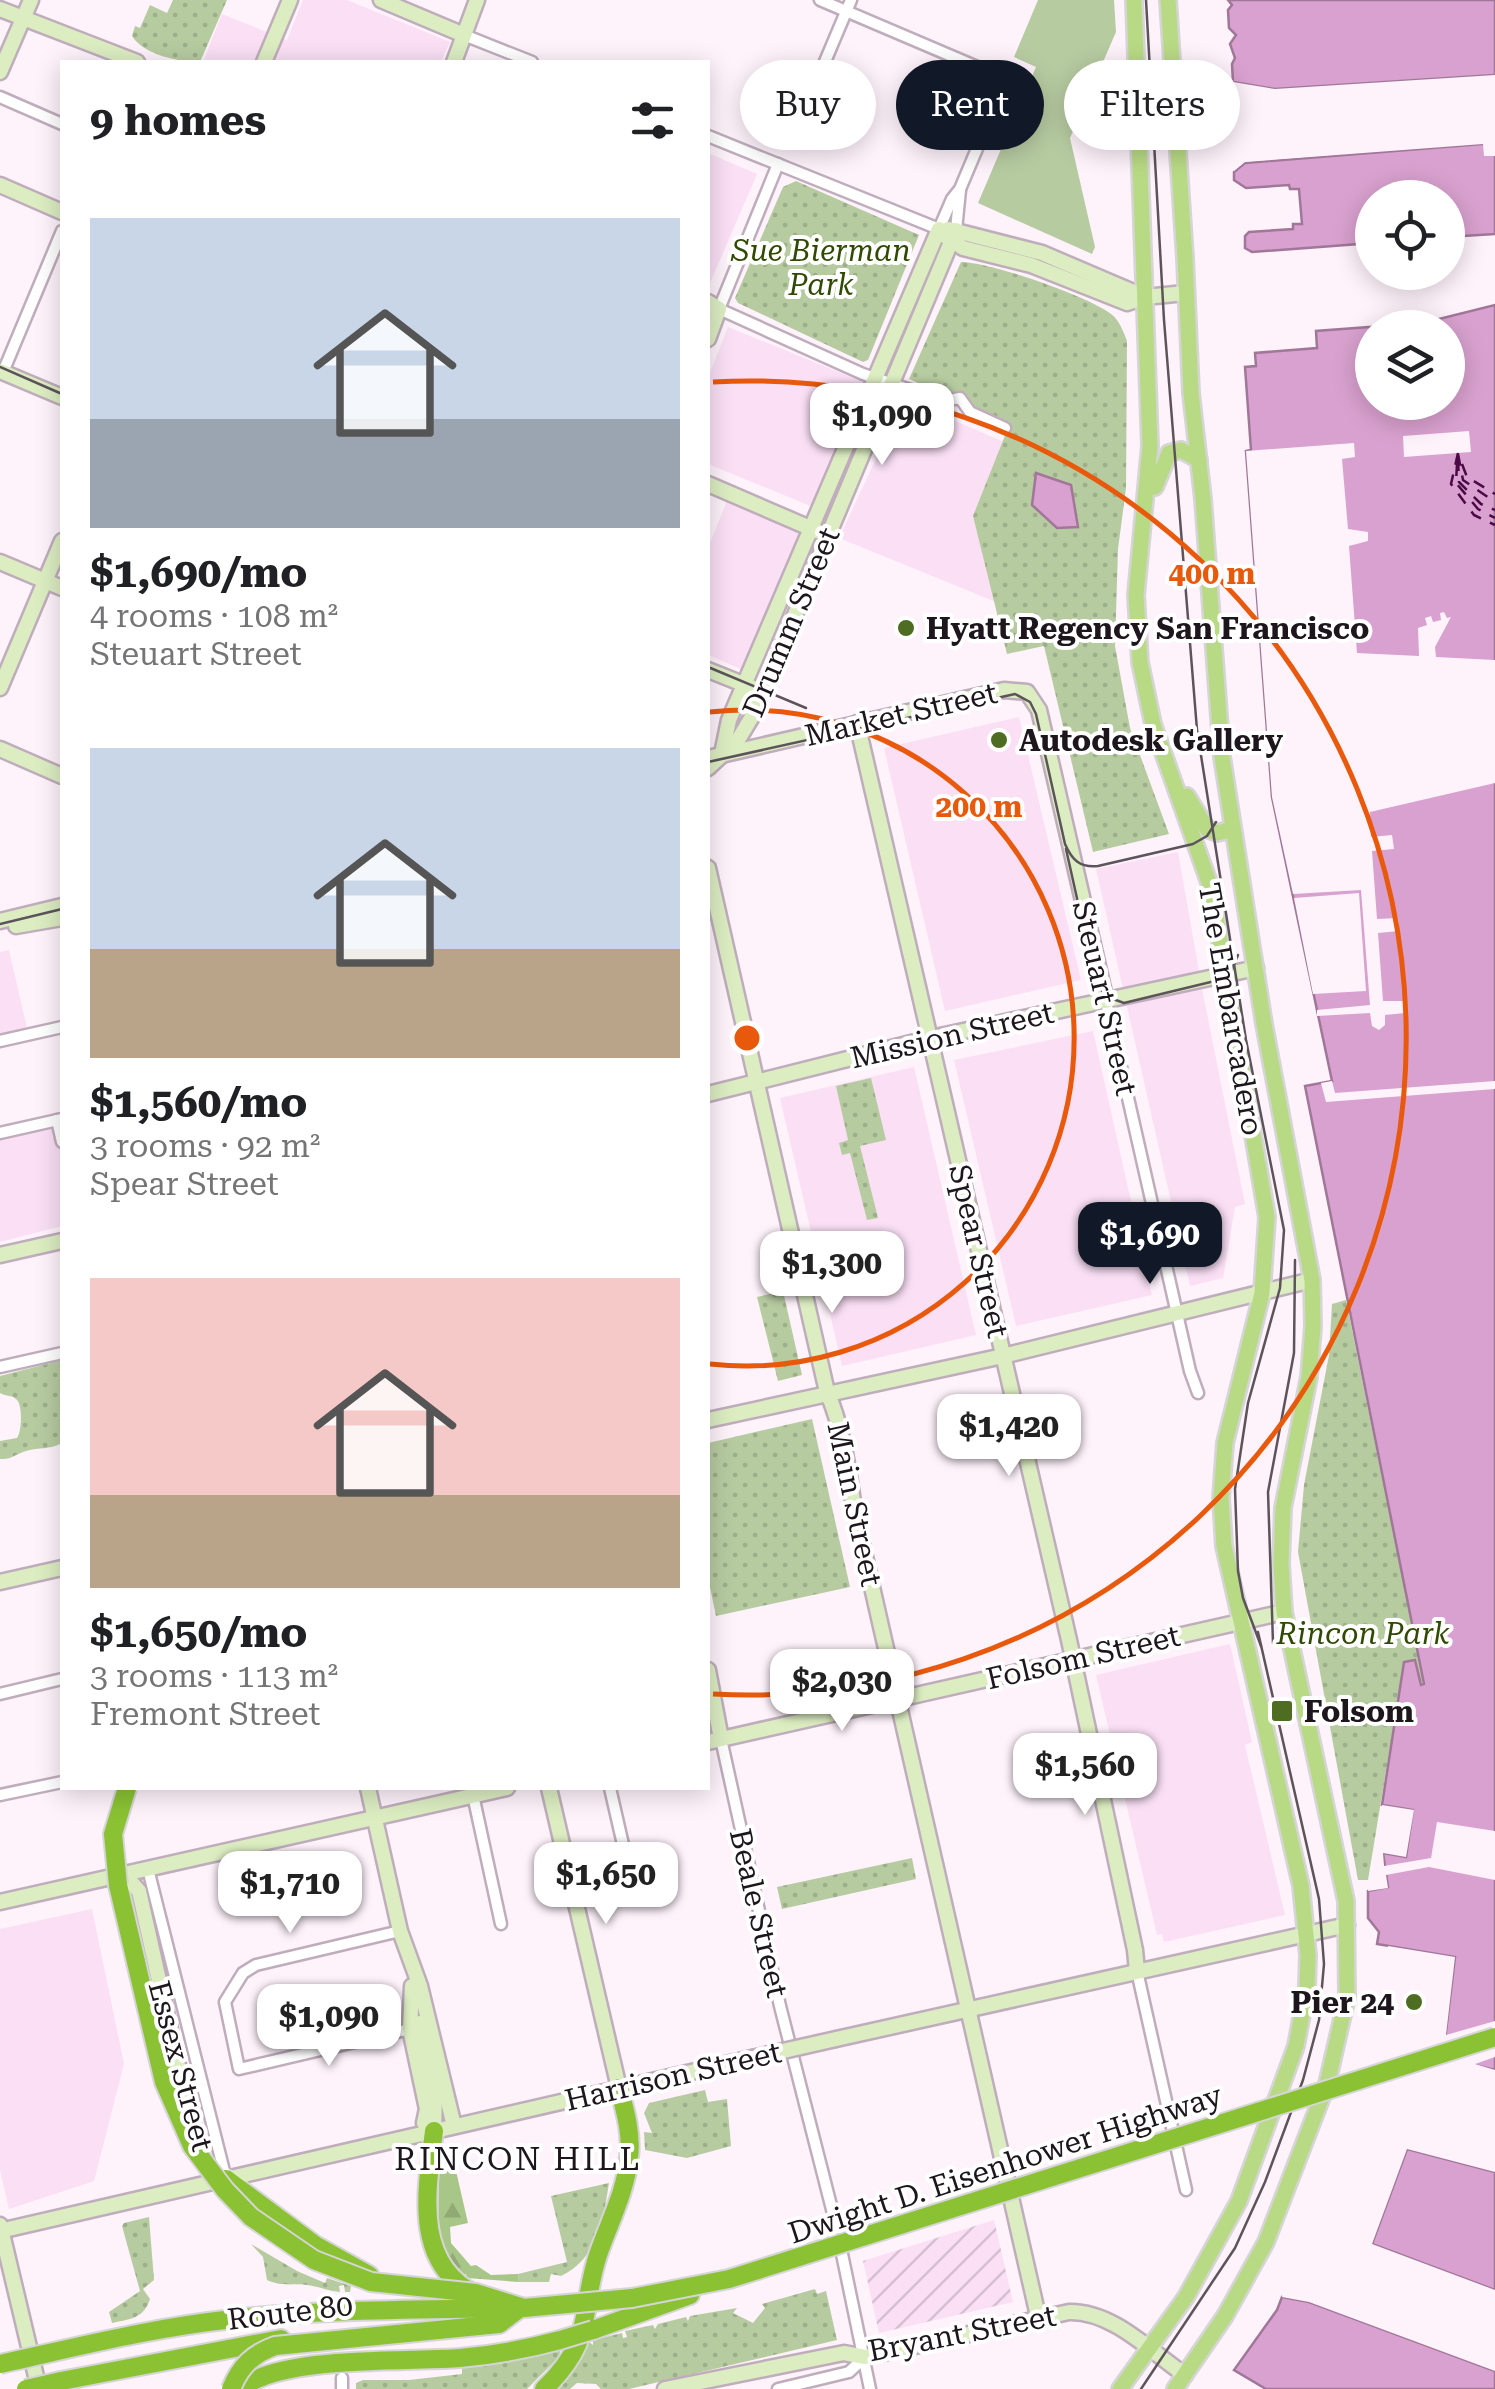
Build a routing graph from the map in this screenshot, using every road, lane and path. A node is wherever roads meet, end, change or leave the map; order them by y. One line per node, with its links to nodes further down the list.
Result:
1 (30, 0): 10 (street)
2 (290, 0): 13 (street)
3 (381, 0): 11 (street)
4 (477, 0): 11 (street)
5 (820, 0): 8 (street)
6 (1134, 0): 31 (main road, The Embarcadero)
7 (1168, 0): 30 (main road, The Embarcadero)
8 (848, 6): 16 (street); 23 (street, Drumm Street)
9 (0, 9): 10 (street)
10 (23, 17): 12 (street); 17 (street)
11 (464, 35): 14 (street); 15 (street)
12 (129, 60)
13 (265, 60)
14 (455, 60)
15 (527, 60)
16 (825, 60)
17 (0, 72)
18 (0, 97): 19 (street)
19 (60, 123)
20 (710, 137): 21 (street)
21 (778, 164): 25 (street); 32 (street)
22 (0, 185): 24 (street)
23 (960, 188): 25 (street, Drumm Street); 27 (street, Drumm Street)
24 (60, 211)
25 (939, 229): 27 (street); 34 (street, Drumm Street)
26 (60, 236): 33 (street)
27 (953, 236): 28 (street); 29 (street); 35 (street, Drumm Street)
28 (1071, 264): 29 (street); 31 (street)
29 (1062, 278): 31 (street)
30 (1185, 293): 31 (street); 38 (main road, The Embarcadero)
31 (1145, 297): 40 (main road, The Embarcadero)
32 (713, 305): 34 (street)
33 (2, 372): 36 (street)
34 (876, 377): 35 (street); 41 (street, Drumm Street)
35 (894, 382): 37 (street); 41 (street, Drumm Street)
36 (60, 397)
37 (1005, 428)
38 (1199, 460): 40 (main road); 56 (main road, The Embarcadero)
39 (710, 485): 41 (street)
40 (1146, 518): 54 (main road, The Embarcadero)
41 (820, 532): 47 (street, Drumm Street); 50 (street, Drumm Street)
42 (60, 546): 44 (street)
43 (0, 562): 44 (street)
44 (46, 581): 45 (street); 48 (street)
45 (60, 587)
46 (710, 671): 47 (street)
47 (744, 685): 50 (street); 53 (street, Drumm Street)
48 (0, 688)
49 (1022, 690): 51 (street, Market Street); 66 (street, Steuart Street)
50 (762, 691): 53 (street, Drumm Street)
51 (857, 723): 53 (street, Market Street); 68 (street, Spear Street)
52 (0, 749): 55 (street)
53 (711, 760)
54 (1170, 772): 57 (main road); 65 (main road, The Embarcadero)
55 (60, 775)
56 (1230, 804): 57 (main road); 58 (main road, The Embarcadero)
57 (1196, 812): 58 (main road)
58 (1233, 829): 64 (main road, The Embarcadero)
59 (710, 877): 70 (street, Main Street)
60 (60, 906): 62 (street)
61 (60, 918): 63 (street)
62 (0, 920)
63 (0, 928)
64 (1256, 968): 65 (street, Mission Street); 76 (main road, The Embarcadero)
65 (1225, 974): 66 (street, Mission Street); 77 (main road, The Embarcadero)
66 (1106, 1001): 68 (street, Mission Street); 78 (street, Steuart Street)
67 (60, 1027): 69 (street)
68 (930, 1038): 70 (street, Mission Street); 80 (street, Spear Street)
69 (0, 1041)
70 (757, 1082): 71 (street, Mission Street); 82 (street, Main Street)
71 (710, 1094)
72 (60, 1119): 73 (street)
73 (0, 1134)
74 (60, 1241): 75 (street)
75 (0, 1255)
76 (1312, 1280): 77 (street); 87 (main road, The Embarcadero)
77 (1262, 1293): 78 (street); 88 (main road, The Embarcadero)
78 (1176, 1312): 80 (street); 83 (street, Steuart Street)
79 (60, 1353): 81 (street)
80 (1003, 1356): 82 (street); 89 (street, Spear Street)
81 (0, 1367)
82 (827, 1392): 84 (street); 93 (street, Main Street)
83 (1198, 1393)
84 (710, 1420)
85 (60, 1568): 86 (street)
86 (0, 1582)
87 (1284, 1612): 88 (street, Folsom Street); 109 (main road, The Embarcadero)
88 (1240, 1621): 89 (street, Folsom Street); 111 (main road, The Embarcadero)
89 (1073, 1658): 93 (street, Folsom Street); 112 (street, Spear Street)
90 (60, 1680): 91 (street)
91 (0, 1694)
92 (710, 1694): 94 (street, Beale Street)
93 (898, 1700): 94 (street, Folsom Street); 114 (street, Main Street)
94 (714, 1741): 129 (street, Beale Street)
95 (60, 1782): 101 (street)
96 (126, 1790): 125 (highway, bridge)
97 (368, 1790): 103 (street)
98 (497, 1790): 102 (street)
99 (549, 1790): 117 (street)
100 (610, 1790): 104 (street)
101 (0, 1795)
102 (473, 1795): 103 (street); 108 (street)
103 (374, 1817): 105 (street); 110 (street)
104 (628, 1862)
105 (148, 1868): 106 (street); 121 (street, Essex Street)
106 (119, 1878): 107 (street); 121 (street, Essex Street)
107 (0, 1902)
108 (500, 1924)
109 (1347, 1925): 111 (street, Harrison Street); 131 (main road, The Embarcadero)
110 (400, 1931): 113 (street); 115 (street); 118 (street)
111 (1306, 1932): 112 (street, Harrison Street); 128 (main road, The Embarcadero)
112 (1137, 1971): 114 (street, Harrison Street); 122 (street, Spear Street)
113 (412, 1986): 115 (street); 119 (street)
114 (968, 2009): 117 (street, Harrison Street, bridge); 127 (street, Main Street)
115 (410, 2029): 120 (street)
116 (1495, 2040): 124 (highway, Dwight D. Eisenhower Highway, bridge); 125 (highway, Dwight D. Eisenhower Highway, bridge)
117 (619, 2088): 118 (street, Harrison Street); 136 (highway)
118 (454, 2126): 119 (street, Harrison Street)
119 (434, 2131): 120 (street, Harrison Street); 126 (highway)
120 (410, 2136): 121 (street, Harrison Street)
121 (226, 2179): 123 (street, Harrison Street); 126 (highway)
122 (1186, 2190)
123 (0, 2229): 133 (street)
124 (690, 2295): 126 (highway, Dwight D. Eisenhower Highway, bridge); 135 (highway, bridge)
125 (522, 2308): 130 (highway, Route 80, bridge); 134 (highway, bridge)
126 (565, 2310): 132 (highway, Route 80, bridge)
127 (1038, 2316): 128 (street, Bryant Street); 129 (street, Bryant Street)
128 (1148, 2350): 131 (street, Bryant Street); 140 (main road, The Embarcadero)
129 (865, 2357): 137 (street, Bryant Street); 138 (street); 139 (street, Beale Street)
130 (0, 2364)
131 (1180, 2382)
132 (26, 2389)
133 (39, 2389)
134 (232, 2389)
135 (241, 2389)
136 (544, 2389)
137 (665, 2389)
138 (778, 2389)
139 (870, 2389)
140 (1120, 2389)

